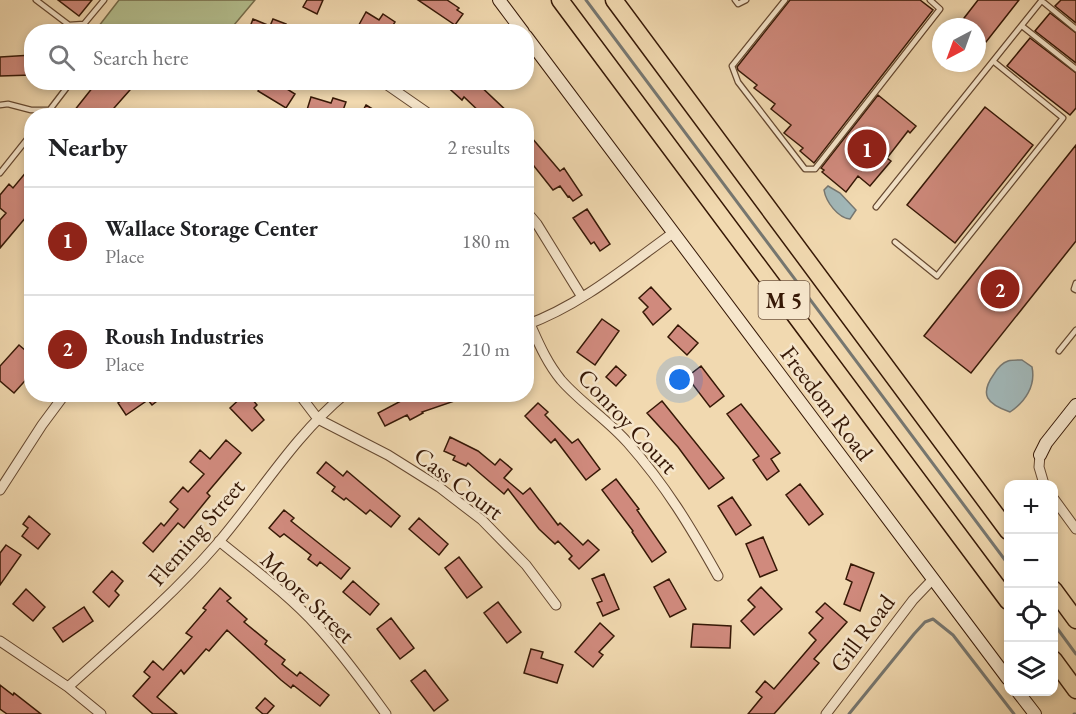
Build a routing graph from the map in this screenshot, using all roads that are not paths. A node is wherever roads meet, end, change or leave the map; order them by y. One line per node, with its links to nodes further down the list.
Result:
1 (36, 0): 11 (lane)
2 (104, 0): 12 (lane)
3 (499, 0): 13 (street)
4 (560, 0): 52 (highway, M 5)
5 (614, 0): 47 (highway, M 5)
6 (735, 0): 7 (lane)
7 (746, 0)
8 (785, 0): 9 (lane)
9 (930, 0)
10 (1042, 0): 14 (lane); 15 (lane)
11 (68, 24)
12 (84, 24)
13 (517, 24)
14 (1022, 26): 17 (lane); 18 (lane)
15 (1076, 28)
16 (534, 47): 29 (street, Freedom Road)
17 (993, 61): 27 (lane); 30 (lane)
18 (1076, 69)
19 (64, 90): 23 (lane)
20 (395, 90): 24 (street)
21 (0, 105): 22 (lane)
22 (24, 108)
23 (50, 108)
24 (420, 108)
25 (24, 143): 26 (lane)
26 (0, 172)
27 (876, 207)
28 (534, 220): 33 (street)
29 (673, 233): 33 (street); 51 (street, Freedom Road)
30 (895, 242)
31 (1076, 283): 32 (lane)
32 (1076, 290)
33 (582, 297): 34 (street)
34 (534, 322)
35 (1076, 330): 37 (lane)
36 (534, 336): 50 (street, Conroy Court)
37 (1059, 351)
38 (59, 402): 45 (street)
39 (305, 402): 42 (street)
40 (336, 402): 42 (street, Fleming Street)
41 (1076, 405): 43 (street)
42 (318, 418): 49 (street, Fleming Street); 54 (street, Cass Court)
43 (1040, 455): 44 (street)
44 (1043, 480)
45 (0, 490)
46 (1058, 506): 48 (street)
47 (1004, 526)
48 (1076, 529)
49 (219, 541): 59 (street, Fleming Street); 63 (street, Moore Street)
50 (718, 576)
51 (933, 579): 58 (street, Freedom Road); 64 (street, Gill Road)
52 (1004, 596)
53 (1058, 597): 55 (highway)
54 (556, 605)
55 (1076, 620)
56 (0, 641): 59 (street)
57 (1058, 667): 60 (highway)
58 (1004, 674)
59 (68, 687): 62 (street)
60 (1076, 690)
61 (1021, 696): 65 (street)
62 (101, 714)
63 (386, 714)
64 (826, 714)
65 (1035, 714)

